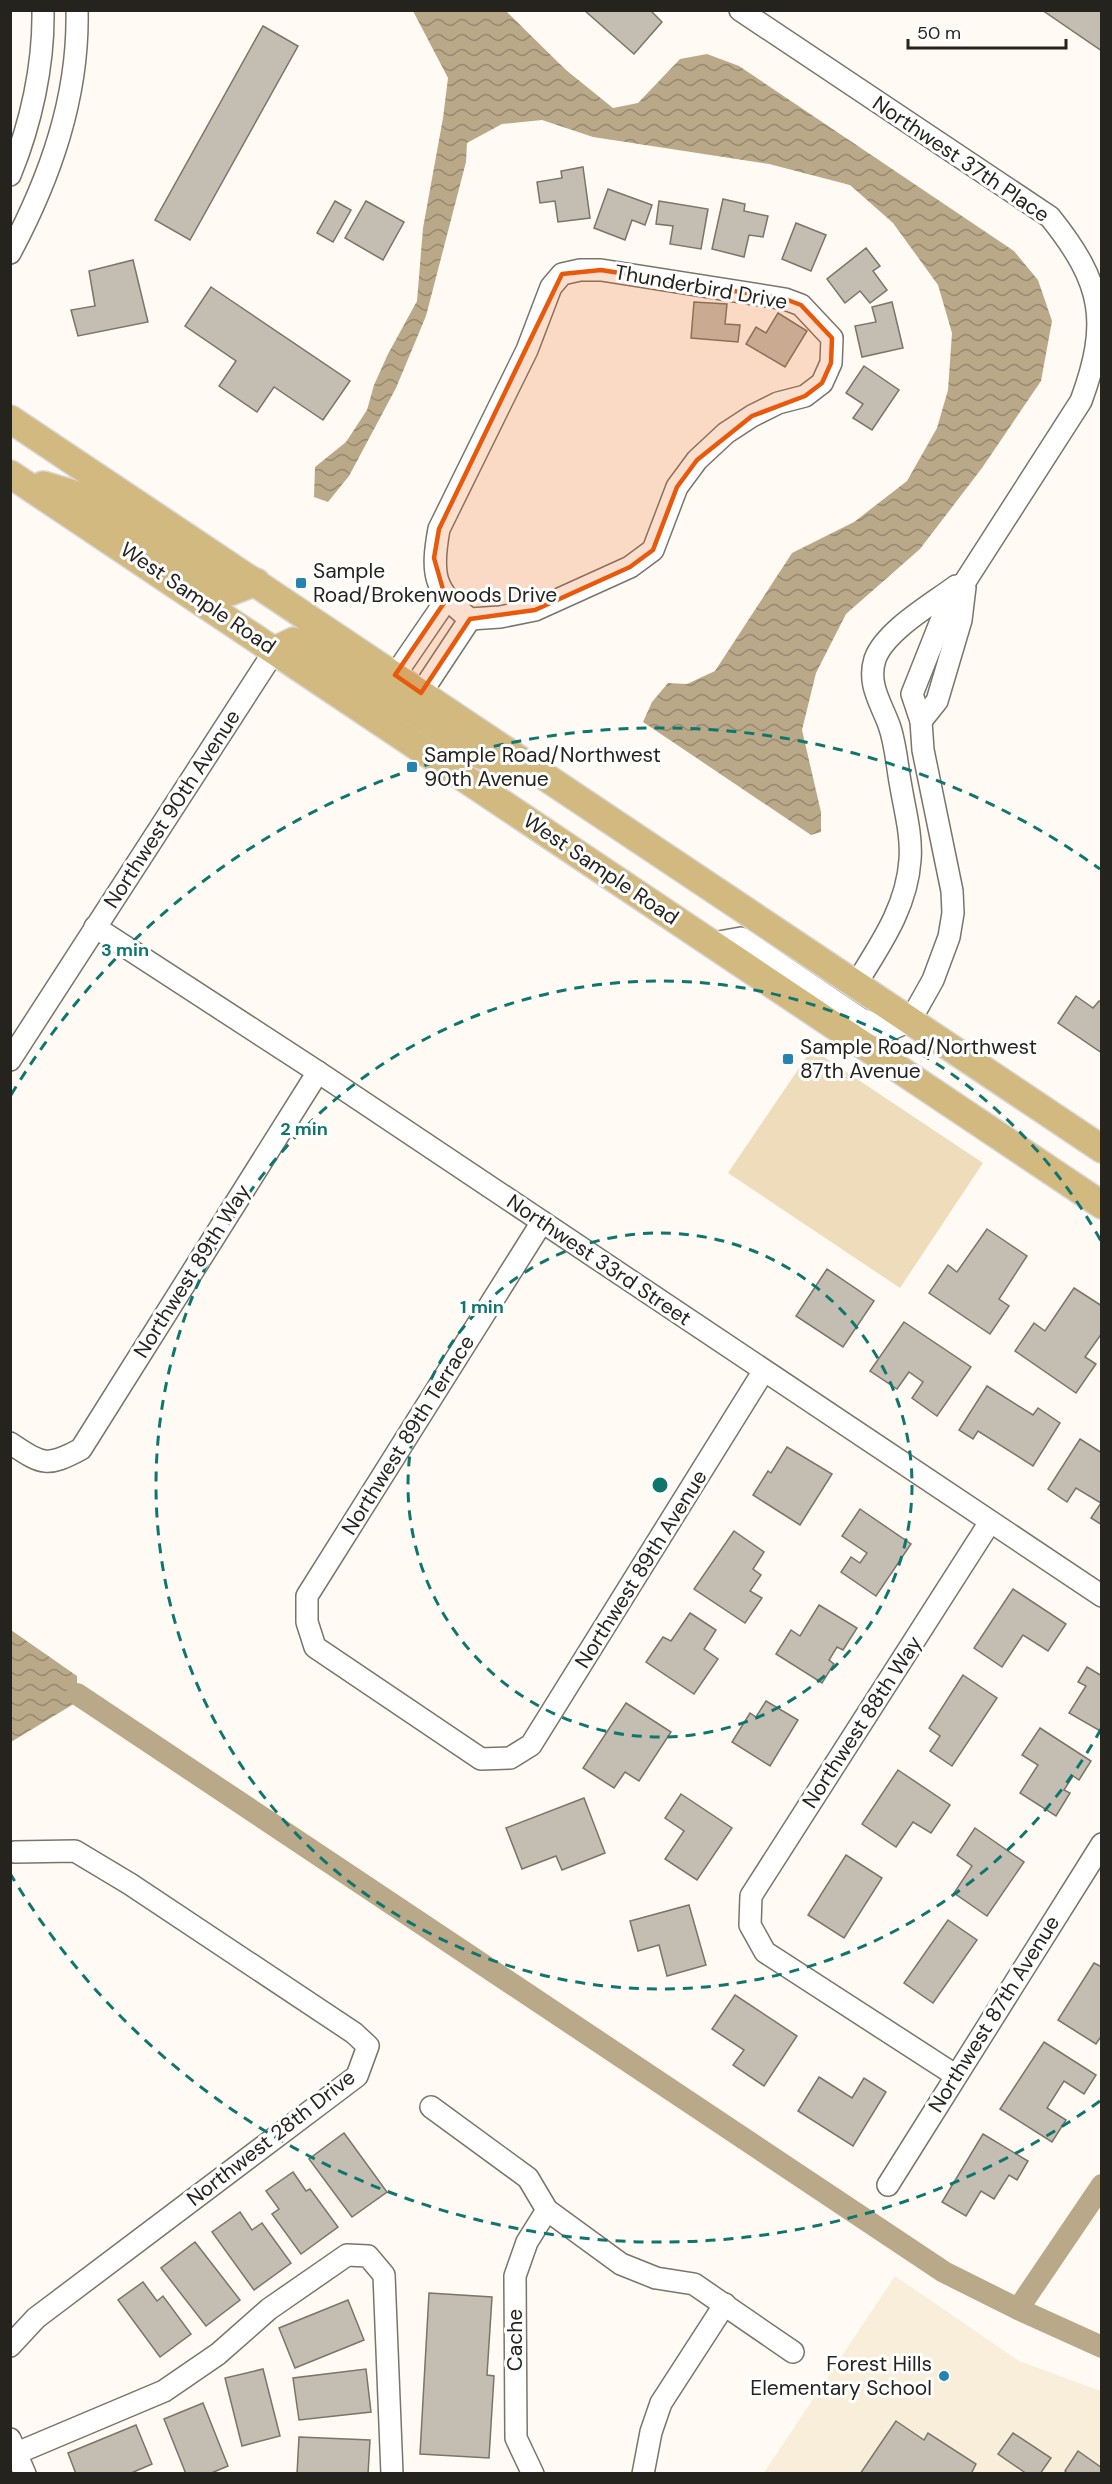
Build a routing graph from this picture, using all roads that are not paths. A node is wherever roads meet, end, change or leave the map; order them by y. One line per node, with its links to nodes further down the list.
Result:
1 (43, 10): 4 (street)
2 (77, 10): 5 (street)
3 (740, 10): 9 (street, Northwest 37th Place)
4 (11, 174): 5 (street)
5 (43, 188): 6 (street)
6 (10, 253)
7 (10, 419): 10 (main road)
8 (14, 476): 10 (main road); 13 (main road, West Sample Road)
9 (966, 579): 16 (street, Northwest 37th Place); 17 (street, Northwest 37th Place)
10 (256, 582): 14 (main road)
11 (447, 599): 12 (street, Thunderbird Drive); 12 (street, Thunderbird Drive); 14 (street)
12 (470, 619): 15 (street)
13 (275, 650): 18 (main road); 19 (street, Northwest 90th Avenue); 20 (main road, West Sample Road)
14 (395, 675): 15 (main road)
15 (421, 693): 18 (main road)
16 (921, 722): 17 (street); 22 (street)
17 (890, 726): 21 (street, Northwest 37th Place)
18 (538, 772): 21 (main road)
19 (95, 927): 23 (street, Northwest 90th Avenue); 24 (street, Northwest 33rd Street)
20 (713, 943): 22 (street); 26 (main road, West Sample Road)
21 (856, 984): 22 (main road)
22 (910, 1021): 25 (main road)
23 (10, 1060)
24 (318, 1072): 27 (street, Northwest 33rd Street); 29 (street, Northwest 89th Way)
25 (1101, 1149)
26 (1101, 1205)
27 (542, 1222): 28 (street, Northwest 33rd Street); 32 (street, Northwest 89th Terrace)
28 (763, 1372): 30 (street, Northwest 33rd Street); 32 (street, Northwest 89th Avenue)
29 (10, 1443)
30 (990, 1522): 31 (street, Northwest 33rd Street); 35 (street, Northwest 88th Way)
31 (1101, 1596)
32 (510, 1758)
33 (1101, 1844): 35 (street, Northwest 87th Avenue)
34 (15, 1852): 40 (street, Northwest 28th Drive)
35 (955, 2075): 37 (street, Northwest 87th Avenue)
36 (431, 2107): 38 (street)
37 (888, 2185)
38 (547, 2211): 39 (street); 45 (street, Cache)
39 (725, 2304): 41 (street); 46 (street)
40 (10, 2346)
41 (793, 2352)
42 (14, 2446): 43 (street); 44 (street)
43 (25, 2474)
44 (392, 2474)
45 (533, 2474)
46 (643, 2474)

